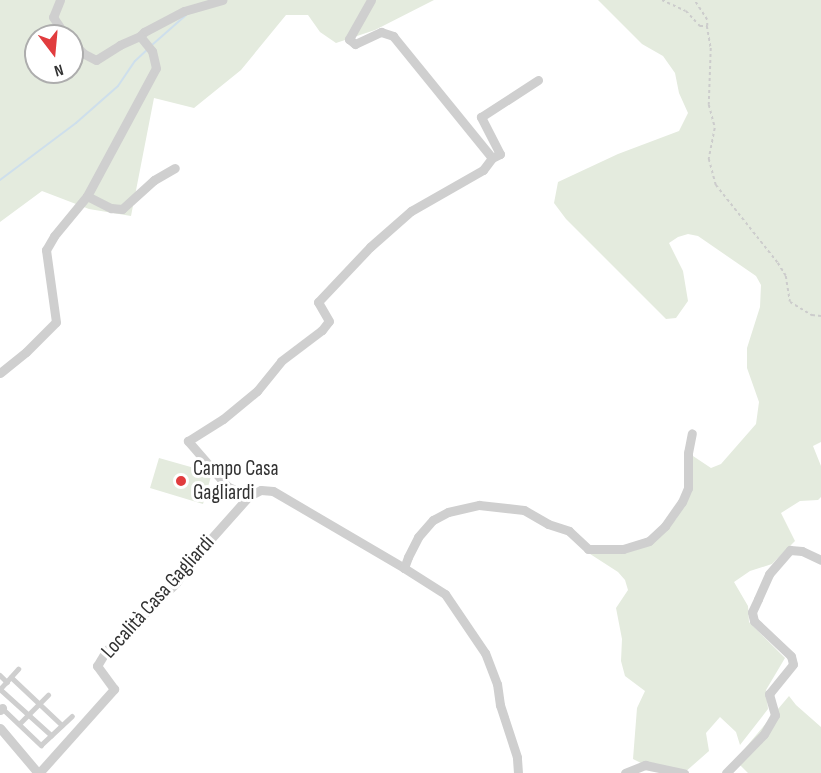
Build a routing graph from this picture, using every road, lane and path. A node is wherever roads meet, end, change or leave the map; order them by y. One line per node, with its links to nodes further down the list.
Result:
1 (60, 0): 6 (street)
2 (222, 0): 8 (street)
3 (371, 0): 11 (street)
4 (662, 0): 7 (path)
5 (694, 0): 7 (path)
6 (58, 24)
7 (707, 26): 14 (path)
8 (143, 39): 9 (street); 13 (street)
9 (84, 54)
10 (538, 80): 11 (street)
11 (492, 158): 17 (street)
12 (175, 168): 13 (street)
13 (87, 195): 15 (street)
14 (821, 316)
15 (0, 373)
16 (692, 433): 19 (street)
17 (249, 496): 19 (street); 33 (street, Località Casa Gagliardi)
18 (821, 560): 37 (street)
19 (404, 568): 34 (street)
20 (18, 669): 22 (lane)
21 (0, 675): 22 (lane)
22 (9, 679): 23 (lane); 25 (lane)
23 (0, 689): 27 (lane)
24 (48, 695): 25 (lane)
25 (39, 704): 27 (lane); 30 (lane)
26 (1, 708): 29 (lane)
27 (28, 714): 29 (lane); 32 (lane)
28 (72, 716): 30 (lane)
29 (19, 724): 32 (lane)
30 (62, 725): 32 (lane)
31 (0, 728): 33 (street, Località Casa Gagliardi)
32 (51, 735)
33 (38, 773)
34 (518, 773)
35 (625, 773): 36 (street)
36 (684, 773)
37 (726, 773)

